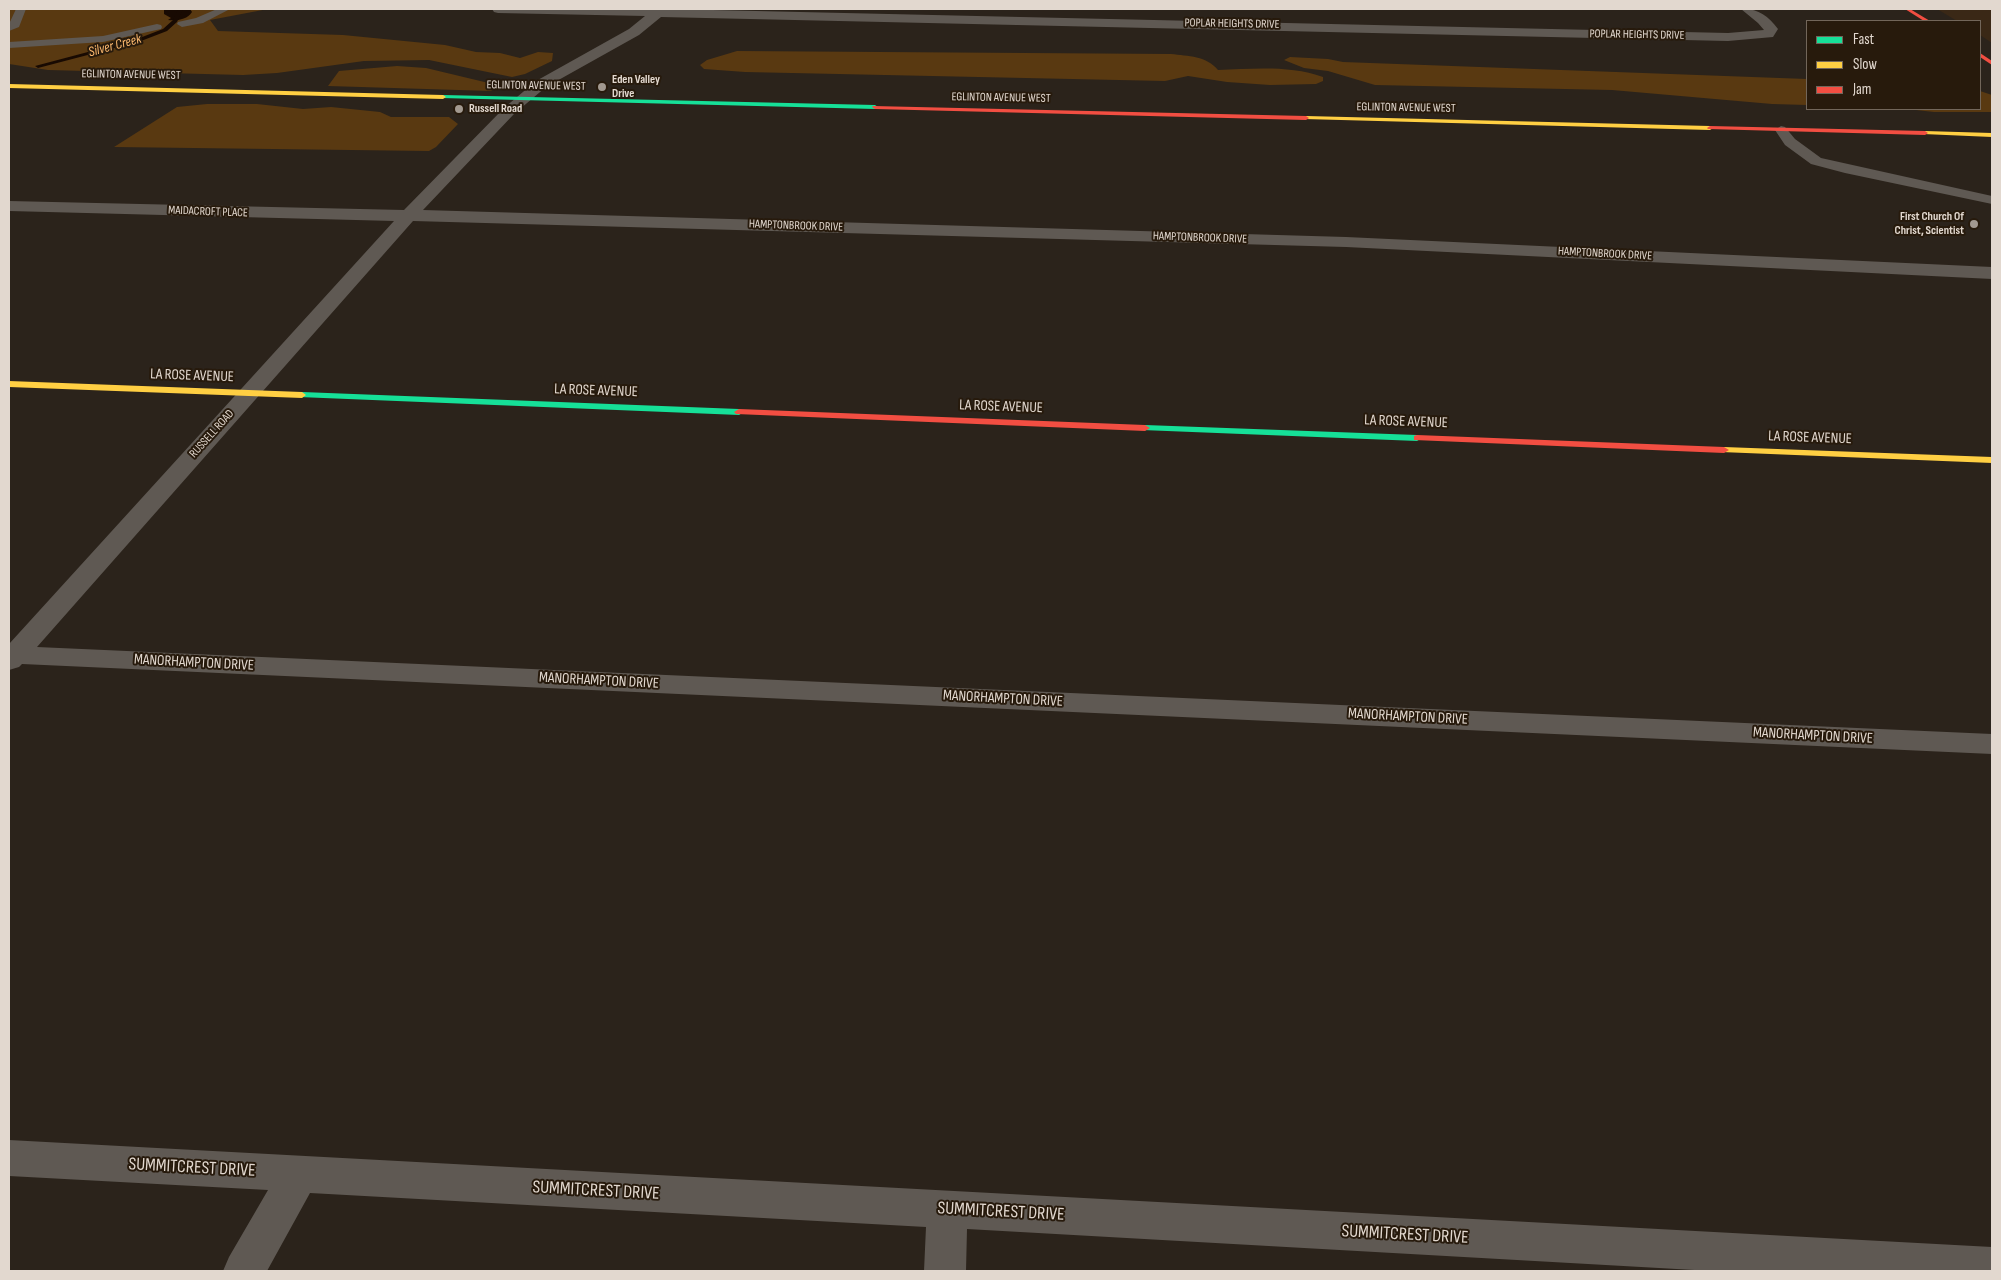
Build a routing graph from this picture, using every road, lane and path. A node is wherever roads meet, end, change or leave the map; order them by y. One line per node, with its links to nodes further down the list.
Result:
1 (21, 9): 11 (lane)
2 (226, 9): 9 (lane)
3 (498, 9): 6 (street, POPLAR HEIGHTS DRIVE)
4 (1747, 9): 7 (street, POPLAR HEIGHTS DRIVE)
5 (1908, 9): 8 (main road)
6 (659, 11): 7 (street, POPLAR HEIGHTS DRIVE); 16 (street)
7 (901, 13)
8 (1925, 20)
9 (182, 24)
10 (157, 27): 12 (lane)
11 (9, 28)
12 (9, 45)
13 (1981, 56): 14 (main road)
14 (1992, 63)
15 (9, 86): 16 (main road, EGLINTON AVENUE WEST)
16 (521, 100): 17 (main road, EGLINTON AVENUE WEST); 21 (street, RUSSELL ROAD)
17 (1781, 130): 18 (main road, EGLINTON AVENUE WEST); 19 (lane)
18 (1992, 135)
19 (1992, 200)
20 (9, 206): 21 (street, MAIDACROFT PLACE)
21 (408, 216): 22 (street, HAMPTONBROOK DRIVE); 24 (street, RUSSELL ROAD)
22 (1992, 273)
23 (9, 384): 24 (main road, LA ROSE AVENUE)
24 (248, 393): 25 (main road, LA ROSE AVENUE); 26 (street, RUSSELL ROAD)
25 (1992, 460)
26 (12, 658): 27 (street, MANORHAMPTON DRIVE)
27 (1992, 744)
28 (9, 1158): 29 (street, SUMMITCREST DRIVE)
29 (299, 1175): 30 (street, SUMMITCREST DRIVE); 32 (street)
30 (947, 1209): 31 (street, SUMMITCREST DRIVE); 33 (street)
31 (1992, 1267)
32 (244, 1271)
33 (945, 1271)

